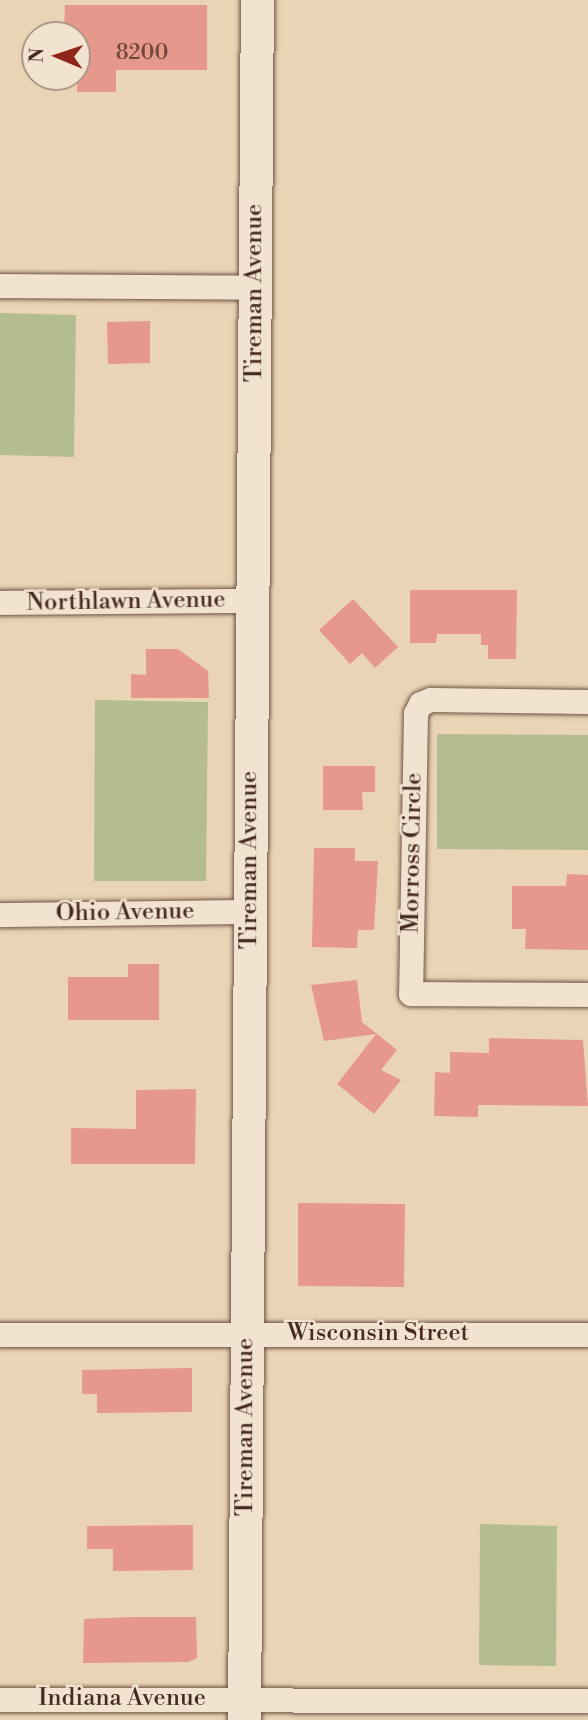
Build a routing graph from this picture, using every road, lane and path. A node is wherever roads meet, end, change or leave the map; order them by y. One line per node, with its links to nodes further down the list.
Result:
1 (257, 0): 3 (street, Tireman Avenue)
2 (0, 286): 3 (street)
3 (255, 288): 4 (street, Tireman Avenue)
4 (252, 601): 5 (street, Northlawn Avenue); 7 (street, Tireman Avenue)
5 (0, 603)
6 (588, 702): 9 (street, Morross Circle)
7 (250, 912): 8 (street, Ohio Avenue); 10 (street, Tireman Avenue)
8 (0, 915)
9 (588, 995)
10 (247, 1333): 11 (street, Wisconsin Street); 12 (street, Wisconsin Street); 15 (street, Tireman Avenue)
11 (0, 1335)
12 (588, 1335)
13 (0, 1700): 15 (street, Indiana Avenue)
14 (588, 1702): 15 (street, Indiana Avenue)
15 (244, 1710)

